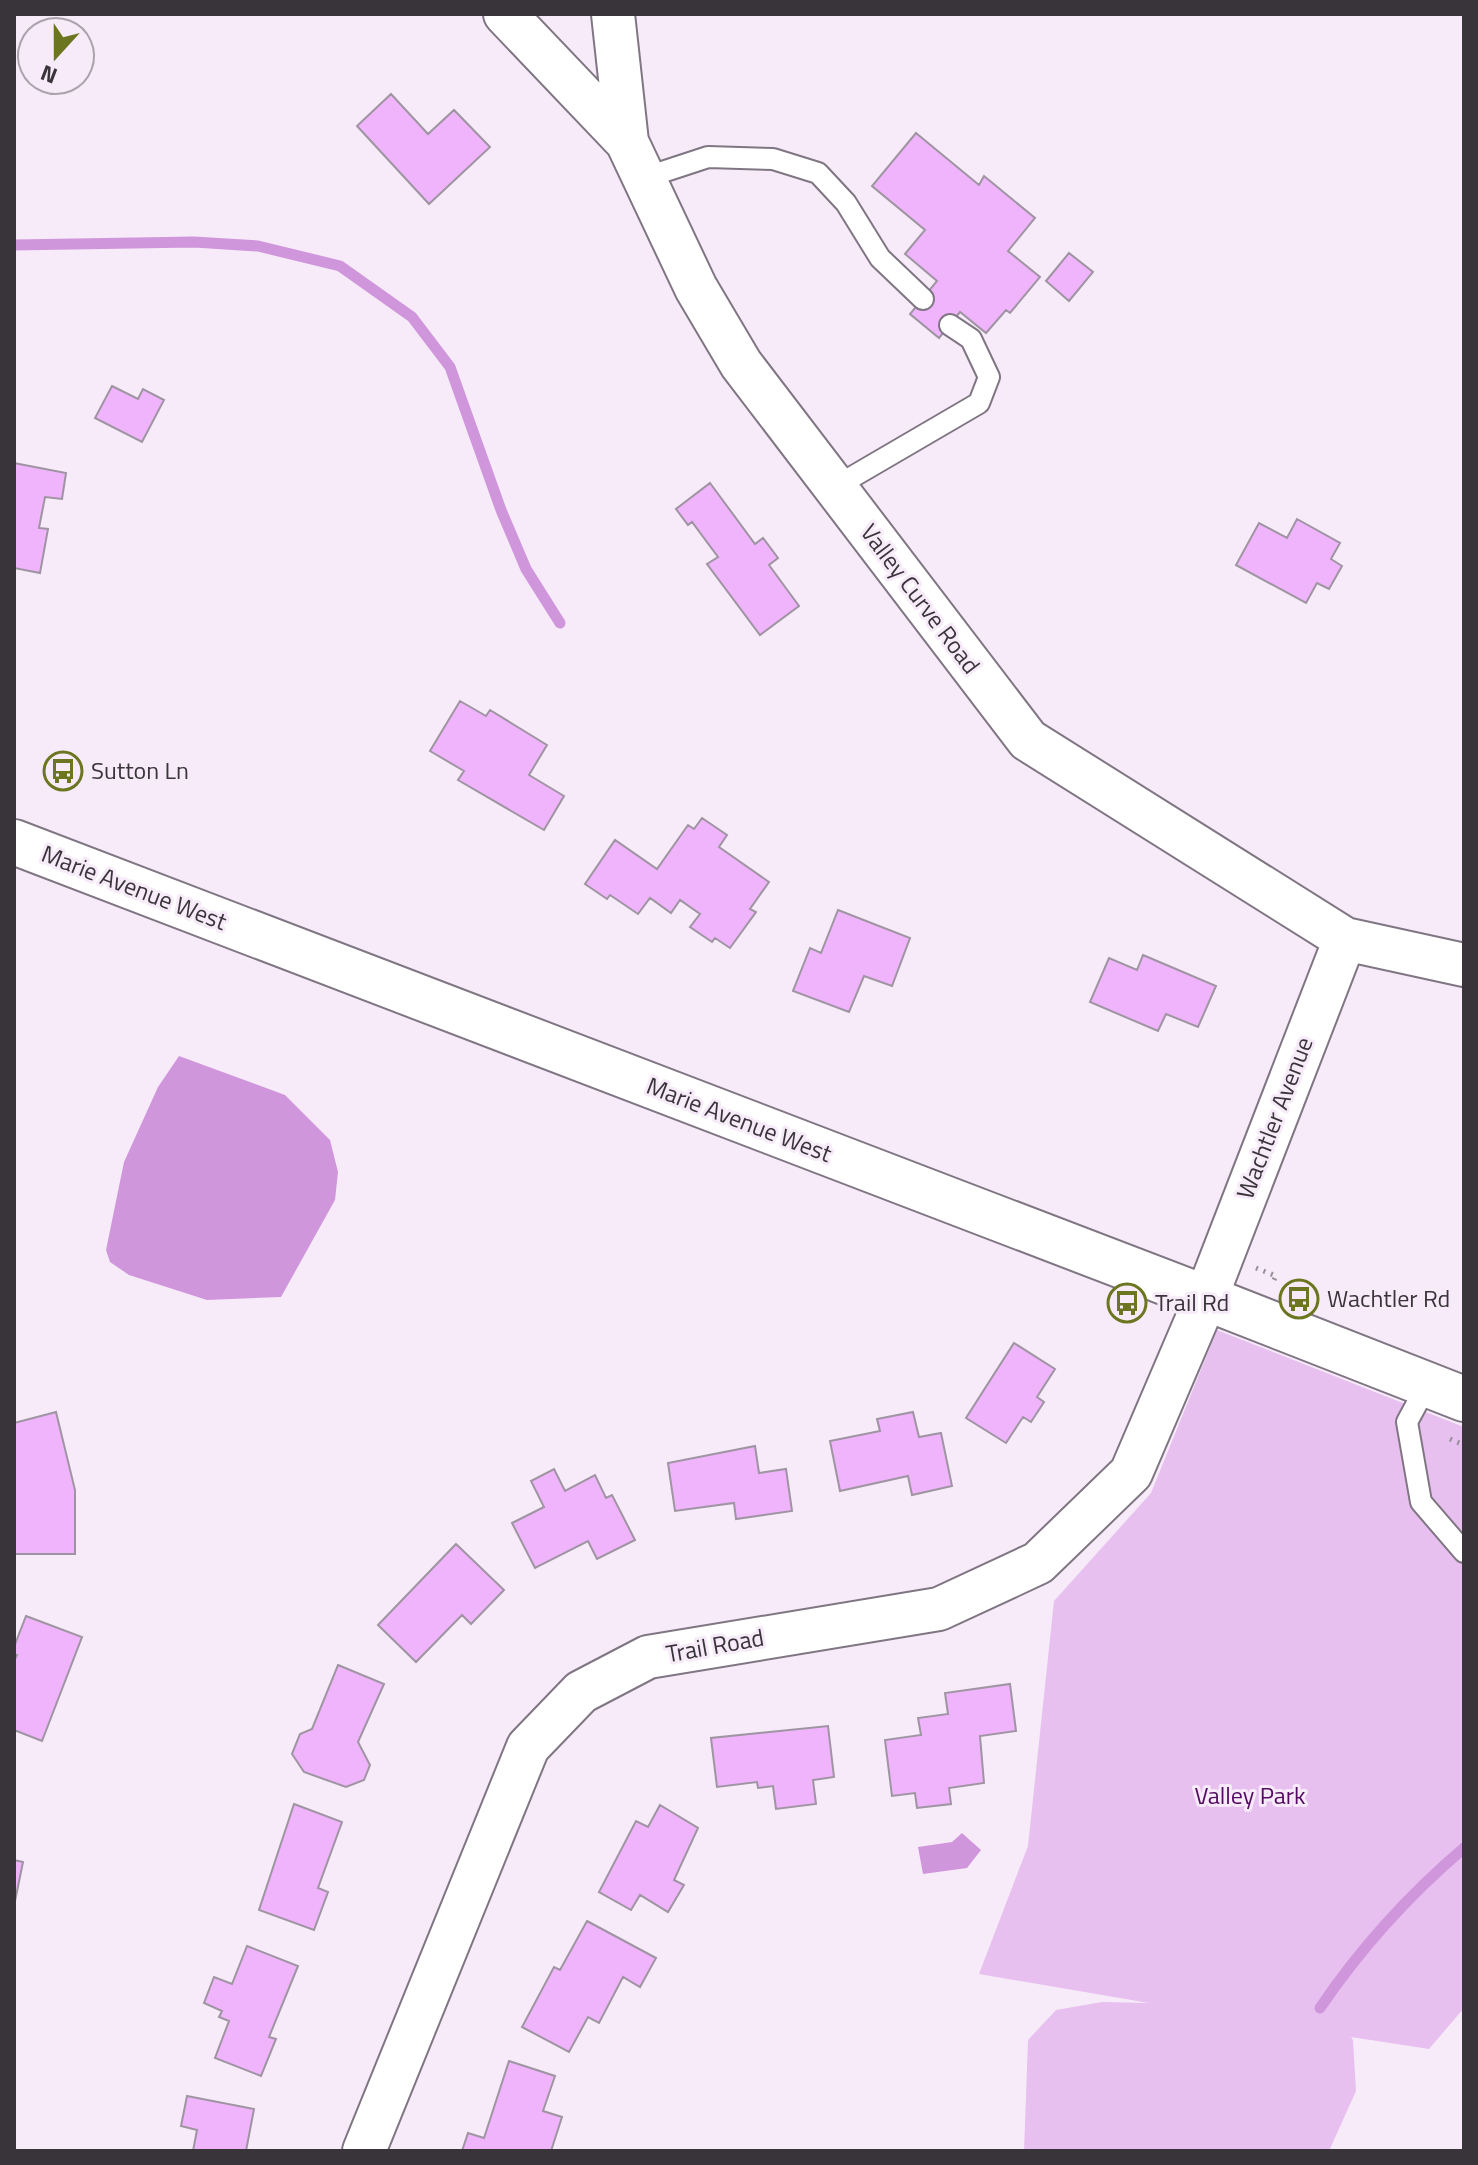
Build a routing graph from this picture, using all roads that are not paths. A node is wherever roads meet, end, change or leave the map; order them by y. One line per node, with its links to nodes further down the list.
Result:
1 (505, 14): 3 (street)
2 (613, 14): 3 (street, Valley Curve Road)
3 (636, 160): 4 (lane); 6 (street, Valley Curve Road)
4 (923, 299)
5 (950, 325): 6 (lane)
6 (835, 487): 8 (street, Valley Curve Road)
7 (14, 842): 10 (street, Marie Avenue West)
8 (1345, 939): 9 (street, Valley Curve Road); 10 (street, Wachtler Avenue)
9 (1464, 965)
10 (1206, 1298): 11 (street, Marie Avenue West); 13 (street, Trail Road)
11 (1445, 1392): 12 (lane)
12 (1464, 1552)
13 (364, 2151)

